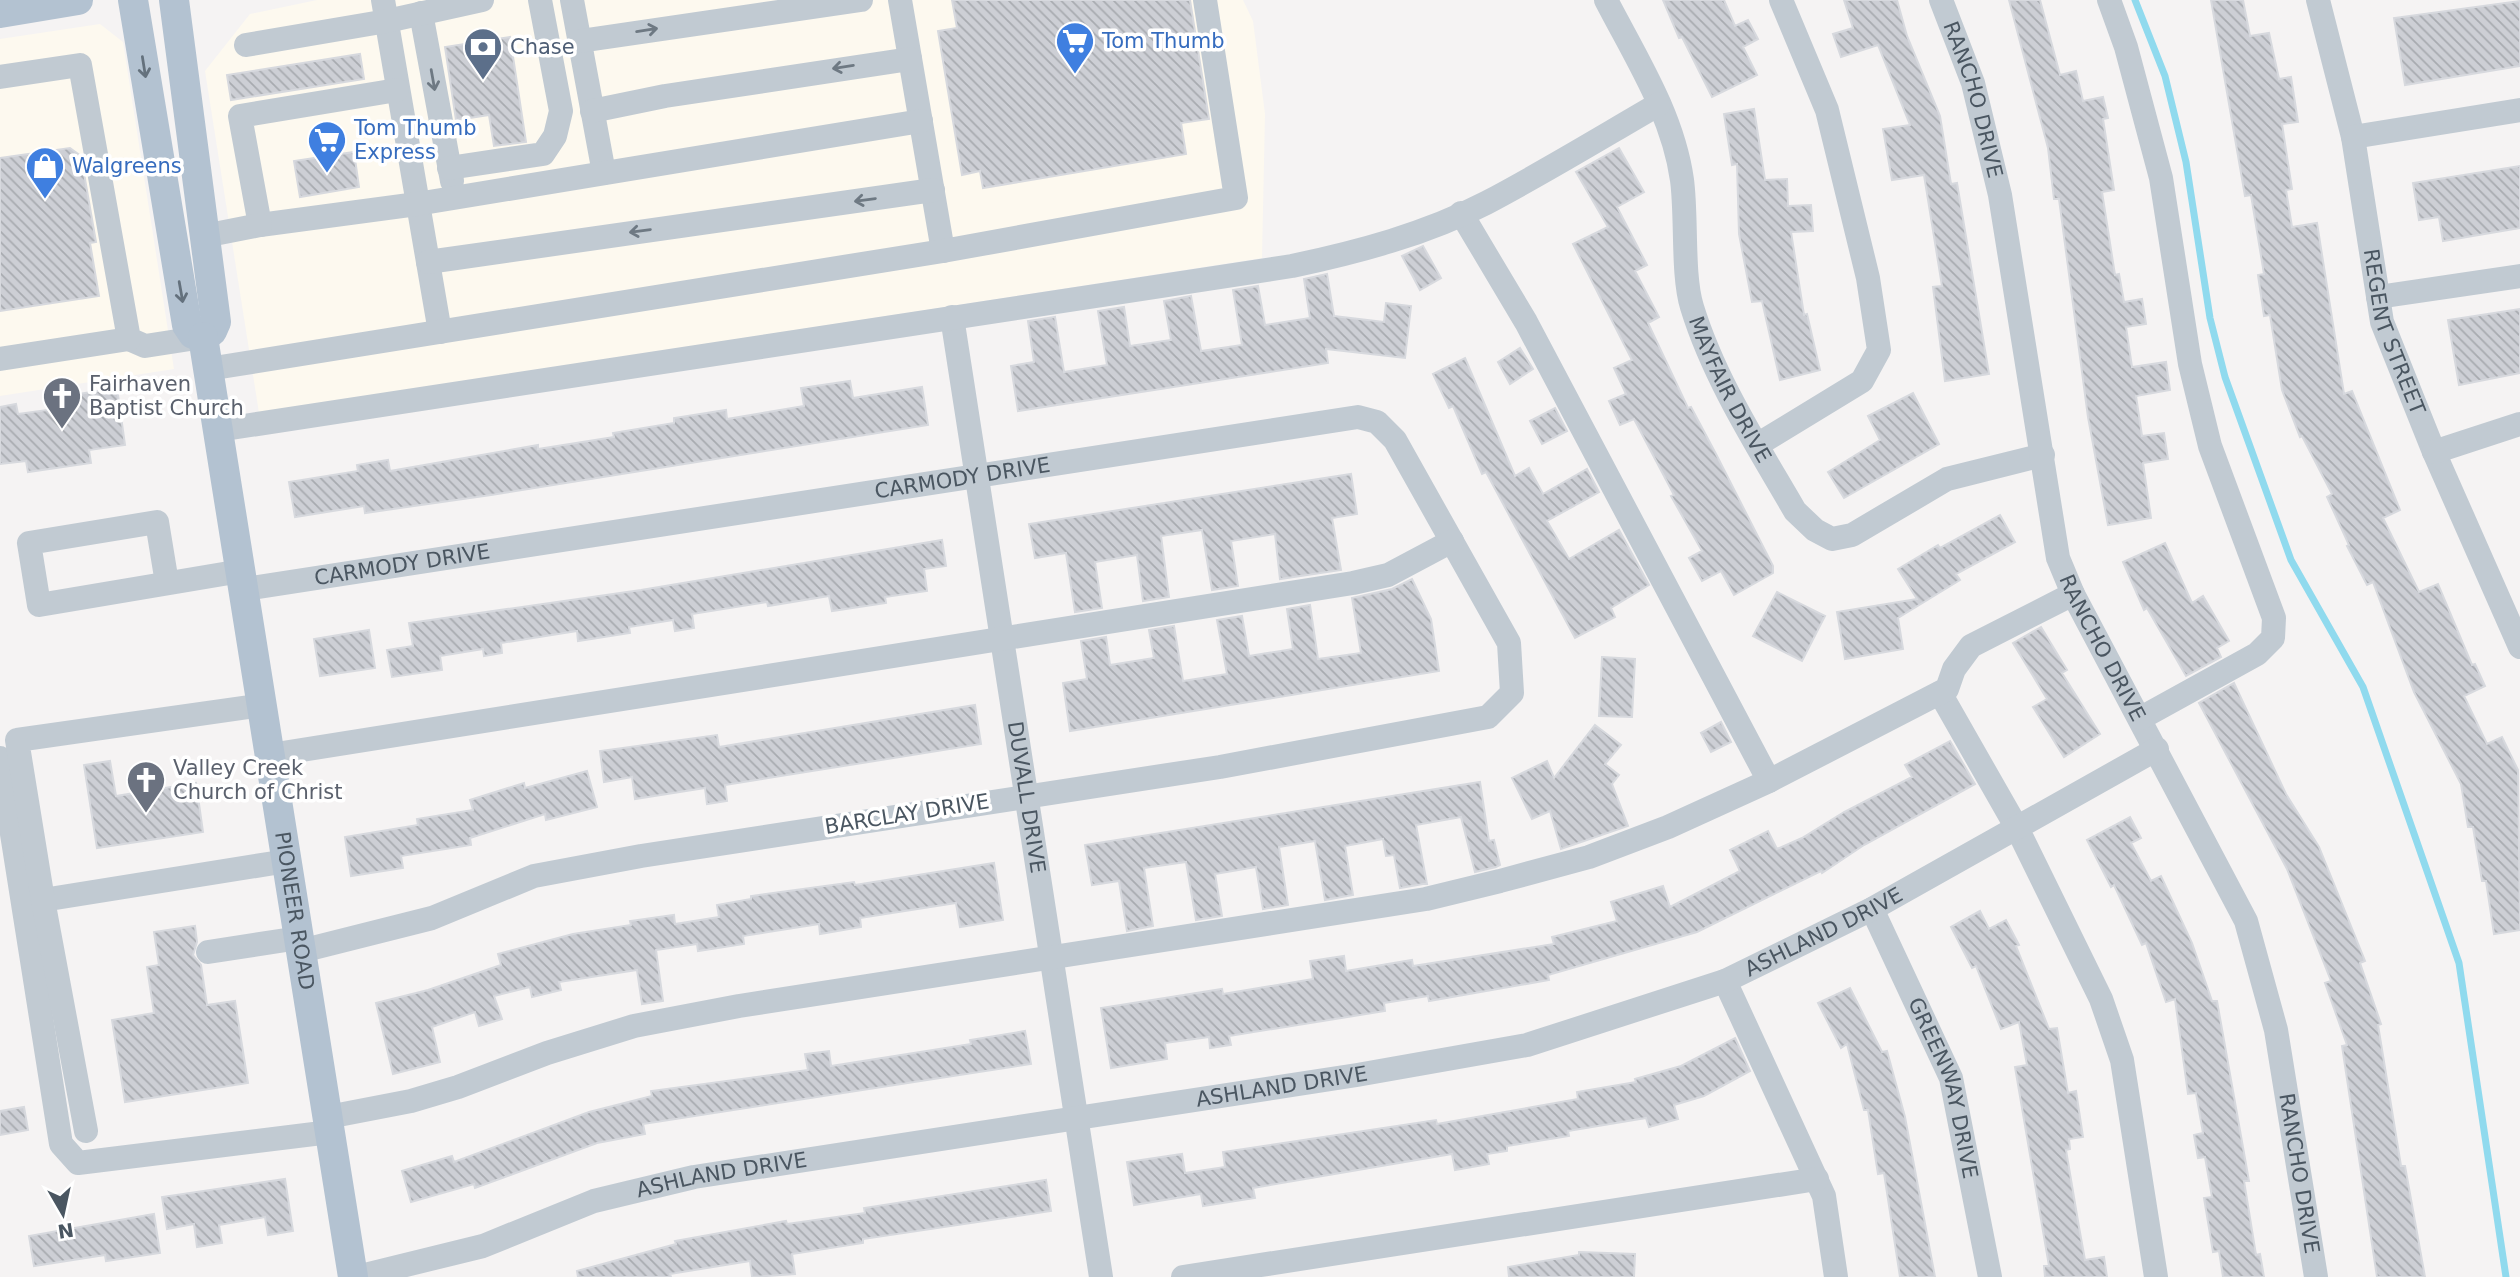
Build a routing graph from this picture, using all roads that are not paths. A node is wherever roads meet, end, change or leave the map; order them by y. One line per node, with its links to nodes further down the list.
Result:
1 (78, 0): 16 (main road)
2 (133, 0): 42 (main road, PIONEER ROAD, one-way to 42)
3 (174, 0): 35 (main road, PIONEER ROAD)
4 (482, 0): 17 (street)
5 (540, 0): 28 (street)
6 (572, 0): 18 (street)
7 (861, 0): 18 (street, one-way to 7)
8 (900, 0): 20 (street)
9 (1205, 0): 36 (street)
10 (1606, 0): 23 (street, MAYFAIR DRIVE)
11 (1781, 0): 48 (street)
12 (1941, 0): 50 (street, RANCHO DRIVE)
13 (2109, 0): 62 (street)
14 (2326, 1): 27 (street, REGENT STREET)
15 (385, 10): 17 (street); 19 (street); 22 (street)
16 (0, 13)
17 (421, 13): 28 (street, one-way to 28)
18 (580, 41): 25 (street)
19 (246, 45)
20 (910, 59): 25 (street, one-way to 25); 26 (street)
21 (0, 77): 43 (street)
22 (397, 90): 32 (street); 34 (street)
23 (1660, 104): 33 (street); 48 (street, MAYFAIR DRIVE)
24 (2520, 110): 27 (street)
25 (592, 111): 29 (street)
26 (921, 121): 29 (street); 30 (street)
27 (2353, 137): 39 (street, REGENT STREET)
28 (449, 168): 31 (street)
29 (604, 173): 31 (street)
30 (933, 190): 36 (street); 37 (street, one-way to 37)
31 (455, 198): 32 (street)
32 (417, 204): 34 (street); 37 (street)
33 (1461, 213): 40 (street); 66 (street)
34 (260, 225): 35 (street)
35 (204, 236): 42 (main road, PIONEER ROAD)
36 (943, 251): 41 (street)
37 (428, 262): 41 (street)
38 (2520, 276): 39 (street)
39 (2378, 298): 49 (street, REGENT STREET)
40 (952, 317): 47 (street); 51 (street, DUVALL DRIVE)
41 (440, 332): 45 (street)
42 (203, 337): 43 (street); 45 (main road, PIONEER ROAD)
43 (129, 339): 44 (street)
44 (0, 359)
45 (208, 369): 47 (main road, PIONEER ROAD)
46 (2520, 424): 49 (street)
47 (218, 430): 53 (main road, PIONEER ROAD)
48 (1757, 445): 50 (street, MAYFAIR DRIVE)
49 (2434, 452): 56 (street, REGENT STREET)
50 (2043, 455): 55 (street, RANCHO DRIVE)
51 (975, 476): 52 (street, CARMODY DRIVE); 53 (street, CARMODY DRIVE); 57 (street, DUVALL DRIVE)
52 (1451, 541): 57 (street); 59 (street, CARMODY DRIVE)
53 (243, 580): 54 (street, CARMODY DRIVE); 61 (main road, PIONEER ROAD)
54 (167, 583): 54 (street, CARMODY DRIVE)
55 (2073, 594): 60 (street); 62 (street, RANCHO DRIVE)
56 (2511, 605): 58 (street, REGENT STREET)
57 (1000, 639): 64 (street); 67 (street, DUVALL DRIVE)
58 (2520, 647)
59 (1512, 693): 67 (street, BARCLAY DRIVE)
60 (1940, 693): 66 (street); 68 (street)
61 (263, 705): 64 (main road, PIONEER ROAD); 70 (street)
62 (2140, 718): 63 (street, RANCHO DRIVE)
63 (2157, 749): 68 (street, ASHLAND DRIVE); 86 (street, RANCHO DRIVE)
64 (270, 755): 69 (main road, PIONEER ROAD)
65 (0, 758): 77 (street)
66 (1769, 781): 74 (street)
67 (1025, 796): 72 (street, BARCLAY DRIVE); 74 (street, DUVALL DRIVE)
68 (2017, 828): 71 (street, ASHLAND DRIVE); 85 (street)
69 (287, 861): 70 (street); 72 (main road, PIONEER ROAD)
70 (43, 900): 78 (street)
71 (1872, 909): 75 (street, ASHLAND DRIVE); 84 (street, GREENWAY DRIVE)
72 (300, 944): 73 (street, BARCLAY DRIVE); 77 (main road, PIONEER ROAD)
73 (208, 952)
74 (1050, 957): 76 (street, DUVALL DRIVE); 77 (street)
75 (1725, 981): 76 (street, ASHLAND DRIVE); 79 (street)
76 (1076, 1119): 80 (street, ASHLAND DRIVE); 81 (street, DUVALL DRIVE)
77 (329, 1124): 80 (main road, PIONEER ROAD)
78 (86, 1131)
79 (1817, 1179): 82 (street); 83 (street)
80 (355, 1277)
81 (1101, 1277)
82 (1183, 1277)
83 (1836, 1277)
84 (1990, 1277)
85 (2155, 1277)
86 (2316, 1277)

